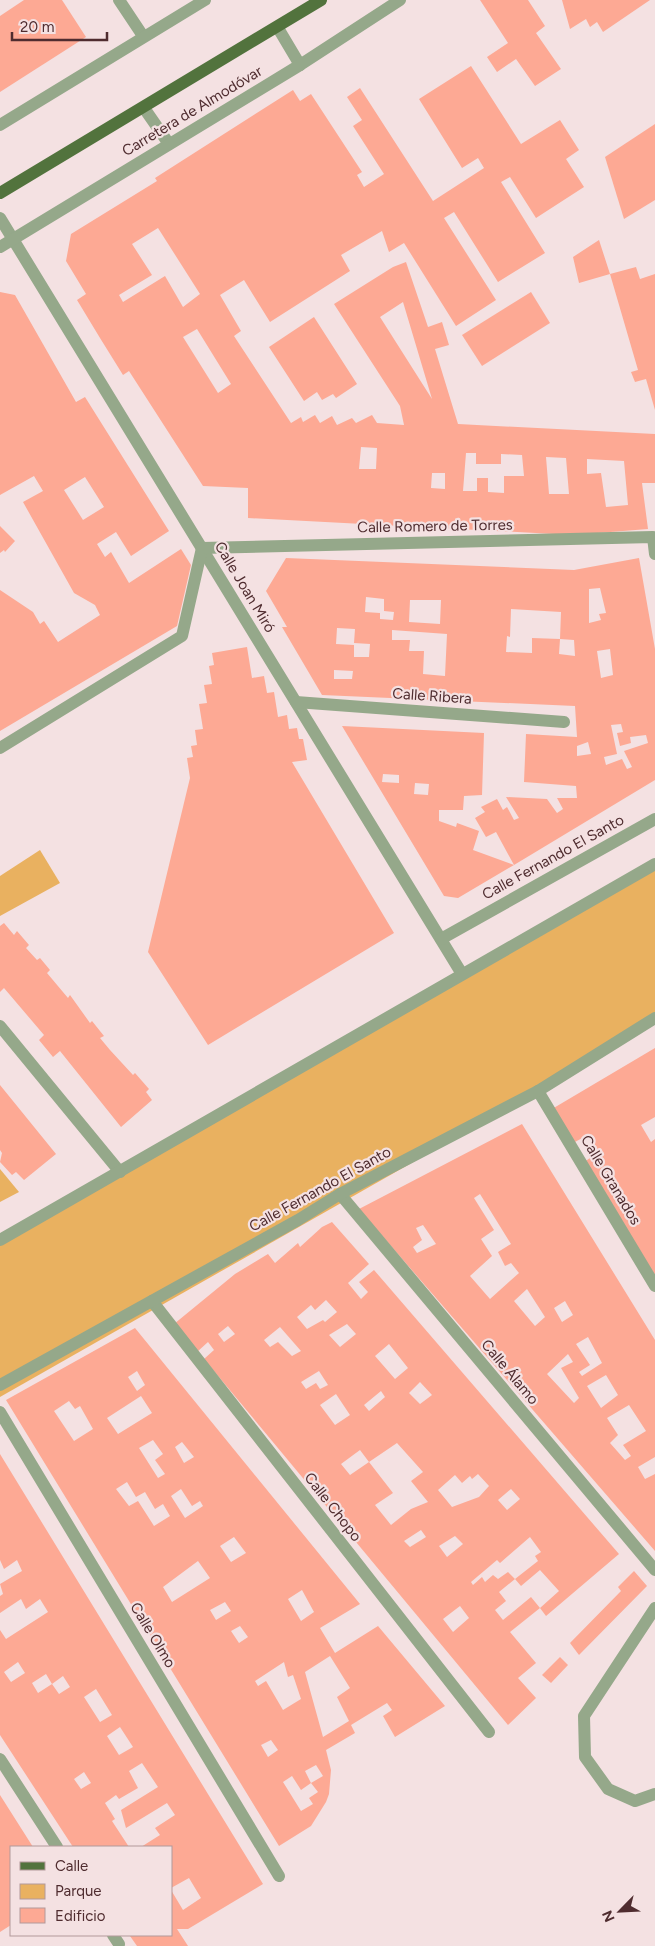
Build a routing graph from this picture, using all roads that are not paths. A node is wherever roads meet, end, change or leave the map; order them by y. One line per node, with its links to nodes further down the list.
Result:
1 (119, 0): 6 (street)
2 (205, 0): 6 (street)
3 (321, 0): 5 (main road, Carretera de Almodóvar)
4 (400, 0): 7 (street, Carretera de Almodóvar)
5 (278, 28): 7 (street); 8 (main road, Carretera de Almodóvar)
6 (142, 36): 9 (street)
7 (300, 65): 10 (street, Carretera de Almodóvar)
8 (144, 108): 10 (street); 11 (main road, Carretera de Almodóvar)
9 (0, 125)
10 (169, 144): 13 (street, Carretera de Almodóvar)
11 (0, 193)
12 (0, 218): 13 (street, Calle Joan Miró)
13 (13, 239): 14 (street, Carretera de Almodóvar); 15 (street, Calle Joan Miró)
14 (0, 247)
15 (202, 548): 16 (street, Calle Romero de Torres); 17 (street, Calle Joan Miró); 19 (street)
16 (655, 554)
17 (296, 702): 18 (street, Calle Ribera); 22 (street, Calle Joan Miró)
18 (564, 722)
19 (0, 748)
20 (655, 819): 22 (street, Calle Fernando El Santo)
21 (655, 864): 23 (street)
22 (441, 939): 23 (street, Calle Joan Miró)
23 (462, 974): 27 (street)
24 (655, 1018): 26 (street, Calle Fernando El Santo)
25 (0, 1026): 27 (street)
26 (538, 1091): 28 (street, Calle Fernando El Santo); 30 (street, Calle Granados)
27 (120, 1172): 29 (street)
28 (340, 1194): 31 (street, Calle Fernando El Santo); 34 (street, Calle Álamo)
29 (0, 1240)
30 (655, 1286)
31 (152, 1301): 32 (street, Calle Fernando El Santo); 36 (street, Calle Chopo)
32 (0, 1385)
33 (0, 1412): 40 (street, Calle Olmo)
34 (655, 1570)
35 (655, 1608): 38 (street)
36 (489, 1732)
37 (0, 1759): 39 (street)
38 (655, 1794)
39 (56, 1846)
40 (279, 1876)

